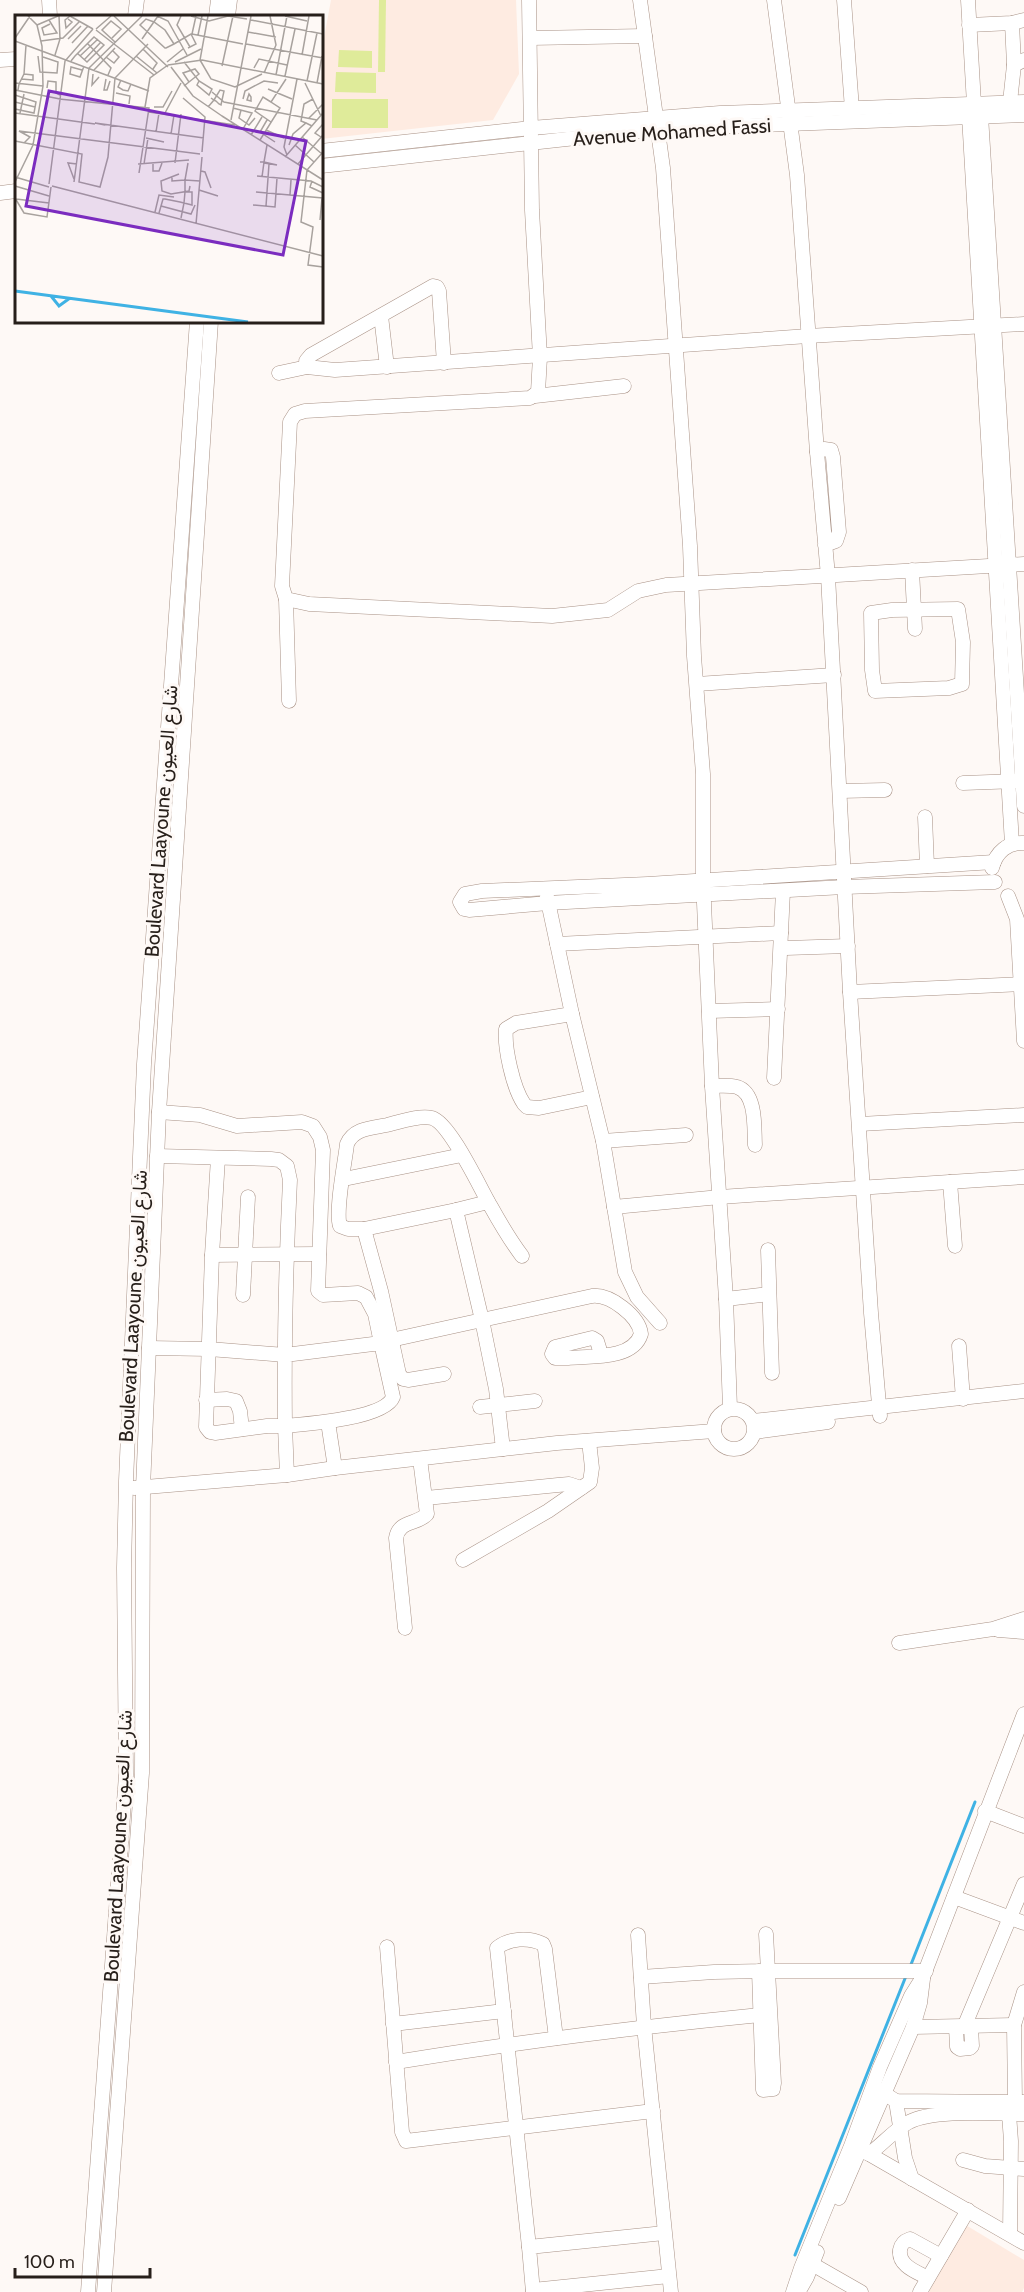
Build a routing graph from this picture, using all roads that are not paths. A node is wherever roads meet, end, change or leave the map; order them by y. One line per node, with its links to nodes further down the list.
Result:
1 (49, 0): 10 (street)
2 (137, 0): 11 (street)
3 (218, 0): 12 (street)
4 (230, 0): 13 (street)
5 (529, 0): 17 (street)
6 (640, 0): 16 (street)
7 (774, 0): 26 (street)
8 (844, 0): 23 (street)
9 (968, 0): 15 (street)
10 (50, 15)
11 (135, 15)
12 (216, 15)
13 (228, 15)
14 (1018, 21): 15 (street); 20 (street)
15 (969, 25): 24 (street)
16 (645, 36): 17 (street); 27 (street)
17 (530, 38): 28 (street)
18 (15, 59): 19 (street)
19 (0, 60)
20 (1019, 62): 21 (street)
21 (1010, 102): 22 (street, Avenue Mohamed Fassi); 24 (street, Avenue Mohamed Fassi)
22 (1024, 102)
23 (852, 109): 24 (street, Avenue Mohamed Fassi); 26 (street, Avenue Mohamed Fassi)
24 (975, 112): 25 (street, Avenue Mohamed Fassi); 26 (street, Avenue Mohamed Fassi); 38 (street)
25 (1024, 115)
26 (789, 117): 27 (street, Avenue Mohamed Fassi); 39 (street)
27 (657, 123): 28 (street, Avenue Mohamed Fassi); 29 (street, Avenue Mohamed Fassi); 40 (street)
28 (531, 128): 29 (street); 30 (street, Avenue Mohamed Fassi)
29 (531, 144): 31 (street, Avenue Mohamed Fassi); 41 (street)
30 (322, 151)
31 (322, 166)
32 (15, 191): 33 (street)
33 (0, 193)
34 (381, 316): 42 (street); 43 (street); 44 (street)
35 (197, 322): 154 (street, Boulevard Laayoune شارع العيون)
36 (212, 322): 94 (street, Boulevard Laayoune شارع العيون)
37 (1024, 324): 38 (street)
38 (987, 327): 39 (street); 49 (street)
39 (808, 336): 40 (street); 51 (street)
40 (675, 347): 41 (street); 52 (street)
41 (540, 357): 42 (street); 47 (street)
42 (444, 363): 44 (street)
43 (307, 367): 44 (street); 45 (street)
44 (387, 367)
45 (279, 373)
46 (624, 386): 47 (street)
47 (535, 396): 53 (street)
48 (1024, 564): 49 (street)
49 (1002, 566): 50 (street); 59 (street)
50 (912, 570): 51 (street); 54 (street)
51 (828, 576): 52 (street); 56 (street)
52 (691, 585): 53 (street); 57 (street)
53 (286, 598): 58 (street)
54 (914, 609): 54 (street); 55 (street)
55 (915, 629)
56 (834, 675): 57 (street); 62 (street)
57 (697, 684): 69 (street)
58 (289, 701)
59 (1018, 781): 60 (street); 63 (street); 65 (street)
60 (963, 783)
61 (885, 790): 62 (street)
62 (840, 791): 68 (street)
63 (1024, 806)
64 (925, 817): 67 (street)
65 (1018, 844): 66 (street)
66 (994, 862): 67 (street); 70 (street)
67 (927, 866): 68 (street)
68 (843, 872): 69 (street); 72 (street)
69 (703, 880): 71 (street); 75 (street)
70 (994, 882): 72 (street); 76 (street)
71 (648, 884): 73 (street); 77 (street)
72 (844, 887): 74 (street); 83 (street)
73 (546, 889): 79 (street); 79 (street)
74 (783, 891): 75 (street); 80 (street)
75 (704, 896): 77 (street); 81 (street)
76 (1008, 896): 78 (street); 85 (street)
77 (648, 898): 79 (street)
78 (1024, 898)
79 (548, 903): 82 (street)
80 (782, 933): 81 (street); 87 (street)
81 (706, 938): 82 (street); 88 (street)
82 (556, 944): 89 (street)
83 (848, 946): 84 (street); 86 (street)
84 (786, 948)
85 (1021, 984): 86 (street); 90 (street)
86 (850, 992): 96 (street)
87 (778, 1009): 88 (street); 91 (street)
88 (709, 1011): 92 (street)
89 (572, 1014): 93 (street); 93 (street)
90 (1024, 1038)
91 (774, 1078)
92 (712, 1086): 99 (street); 108 (street)
93 (592, 1097): 98 (street)
94 (159, 1112): 101 (street, Boulevard Laayoune شارع العيون); 116 (street)
95 (1024, 1115): 96 (street)
96 (860, 1124): 106 (street)
97 (686, 1135): 98 (street)
98 (603, 1141): 110 (street)
99 (755, 1145)
100 (462, 1155): 104 (street); 104 (street); 109 (street)
101 (156, 1156): 102 (street); 127 (street, Boulevard Laayoune شارع العيون)
102 (218, 1158): 115 (street); 117 (street)
103 (1024, 1177): 105 (street)
104 (344, 1179): 112 (street)
105 (950, 1182): 106 (street); 113 (street)
106 (864, 1188): 108 (street); 141 (street)
107 (248, 1197): 118 (street)
108 (720, 1197): 110 (street); 122 (street)
109 (488, 1202): 111 (street); 119 (street)
110 (614, 1207): 124 (street)
111 (456, 1210): 112 (street); 123 (street)
112 (364, 1229): 125 (street)
113 (955, 1246)
114 (768, 1250): 120 (street)
115 (287, 1253): 116 (street); 118 (street); 130 (street)
116 (319, 1254): 125 (street)
117 (212, 1255): 118 (street); 128 (street)
118 (245, 1255): 121 (street)
119 (522, 1256)
120 (769, 1294): 122 (street); 131 (street)
121 (243, 1295)
122 (726, 1299): 140 (street)
123 (482, 1320): 125 (street); 129 (street); 138 (street)
124 (660, 1323)
125 (386, 1341): 130 (street); 132 (street); 142 (street)
126 (959, 1346): 134 (street)
127 (149, 1348): 128 (street); 152 (street, Boulevard Laayoune شارع العيون)
128 (209, 1349): 130 (street); 136 (street)
129 (601, 1354)
130 (285, 1355): 143 (street)
131 (772, 1373)
132 (444, 1374)
133 (1024, 1391): 134 (street)
134 (963, 1399): 141 (street)
135 (1024, 1399): 141 (street)
136 (206, 1400): 145 (street); 145 (street)
137 (535, 1401): 138 (street)
138 (498, 1405): 139 (street); 148 (street)
139 (480, 1407)
140 (730, 1408): 144 (street); 146 (street)
141 (880, 1412): 144 (street)
142 (328, 1422): 143 (street); 150 (street)
143 (285, 1426): 145 (street); 151 (street)
144 (754, 1426): 146 (street)
145 (242, 1429)
146 (714, 1431): 147 (street)
147 (589, 1441): 148 (street); 153 (street)
148 (503, 1449): 149 (street)
149 (420, 1459): 150 (street); 155 (street)
150 (334, 1468): 151 (street)
151 (287, 1475): 152 (street)
152 (143, 1488): 154 (street); 210 (street, Boulevard Laayoune شارع العيون)
153 (581, 1488): 155 (street); 156 (street)
154 (126, 1489): 209 (street, Boulevard Laayoune شارع العيون)
155 (426, 1498): 158 (street)
156 (463, 1560)
157 (1024, 1619): 159 (street)
158 (405, 1628)
159 (993, 1629): 160 (street); 161 (street)
160 (1024, 1632)
161 (899, 1643)
162 (1024, 1714): 163 (street)
163 (1020, 1735): 164 (street)
164 (985, 1811): 165 (street); 167 (street)
165 (1024, 1826)
166 (1024, 1884): 168 (street)
167 (954, 1897): 168 (street); 174 (street)
168 (1009, 1918): 169 (street); 183 (street)
169 (1024, 1923)
170 (766, 1934): 173 (street)
171 (638, 1935): 175 (street)
172 (387, 1947): 179 (street)
173 (763, 1971): 174 (street); 175 (street); 178 (street); 178 (street)
174 (924, 1974): 182 (street); 187 (street)
175 (641, 1977): 181 (street)
176 (1024, 1992): 180 (street)
177 (504, 2012): 179 (street); 184 (street); 185 (street)
178 (760, 2015): 181 (street)
179 (393, 2024): 186 (street)
180 (1014, 2025): 183 (street); 188 (street)
181 (644, 2026): 184 (street); 189 (street)
182 (913, 2027): 183 (street); 187 (street)
183 (964, 2027)
184 (556, 2038): 185 (street)
185 (509, 2044): 186 (street); 191 (street)
186 (396, 2062): 191 (street)
187 (884, 2093): 188 (street); 192 (street); 193 (street)
188 (1016, 2106): 190 (street); 192 (street); 195 (street)
189 (653, 2111): 191 (street); 198 (street)
190 (1024, 2114)
191 (516, 2127): 201 (street)
192 (901, 2127): 193 (street); 196 (street)
193 (860, 2150): 196 (street); 203 (street); 212 (street)
194 (963, 2160): 195 (street)
195 (1017, 2169): 199 (street)
196 (912, 2179): 197 (street)
197 (968, 2210): 199 (street); 202 (street)
198 (664, 2233): 201 (street); 204 (street)
199 (1010, 2234): 200 (street)
200 (1024, 2243)
201 (528, 2247): 208 (street)
202 (941, 2256): 205 (street); 205 (street)
203 (812, 2264): 213 (street); 214 (street)
204 (669, 2276): 206 (street); 211 (street)
205 (928, 2278): 215 (street)
206 (630, 2286): 207 (street)
207 (567, 2289): 208 (street)
208 (533, 2291)
209 (88, 2292)
210 (104, 2292)
211 (671, 2292)
212 (793, 2292)
213 (798, 2292)
214 (861, 2292)
215 (920, 2292)

